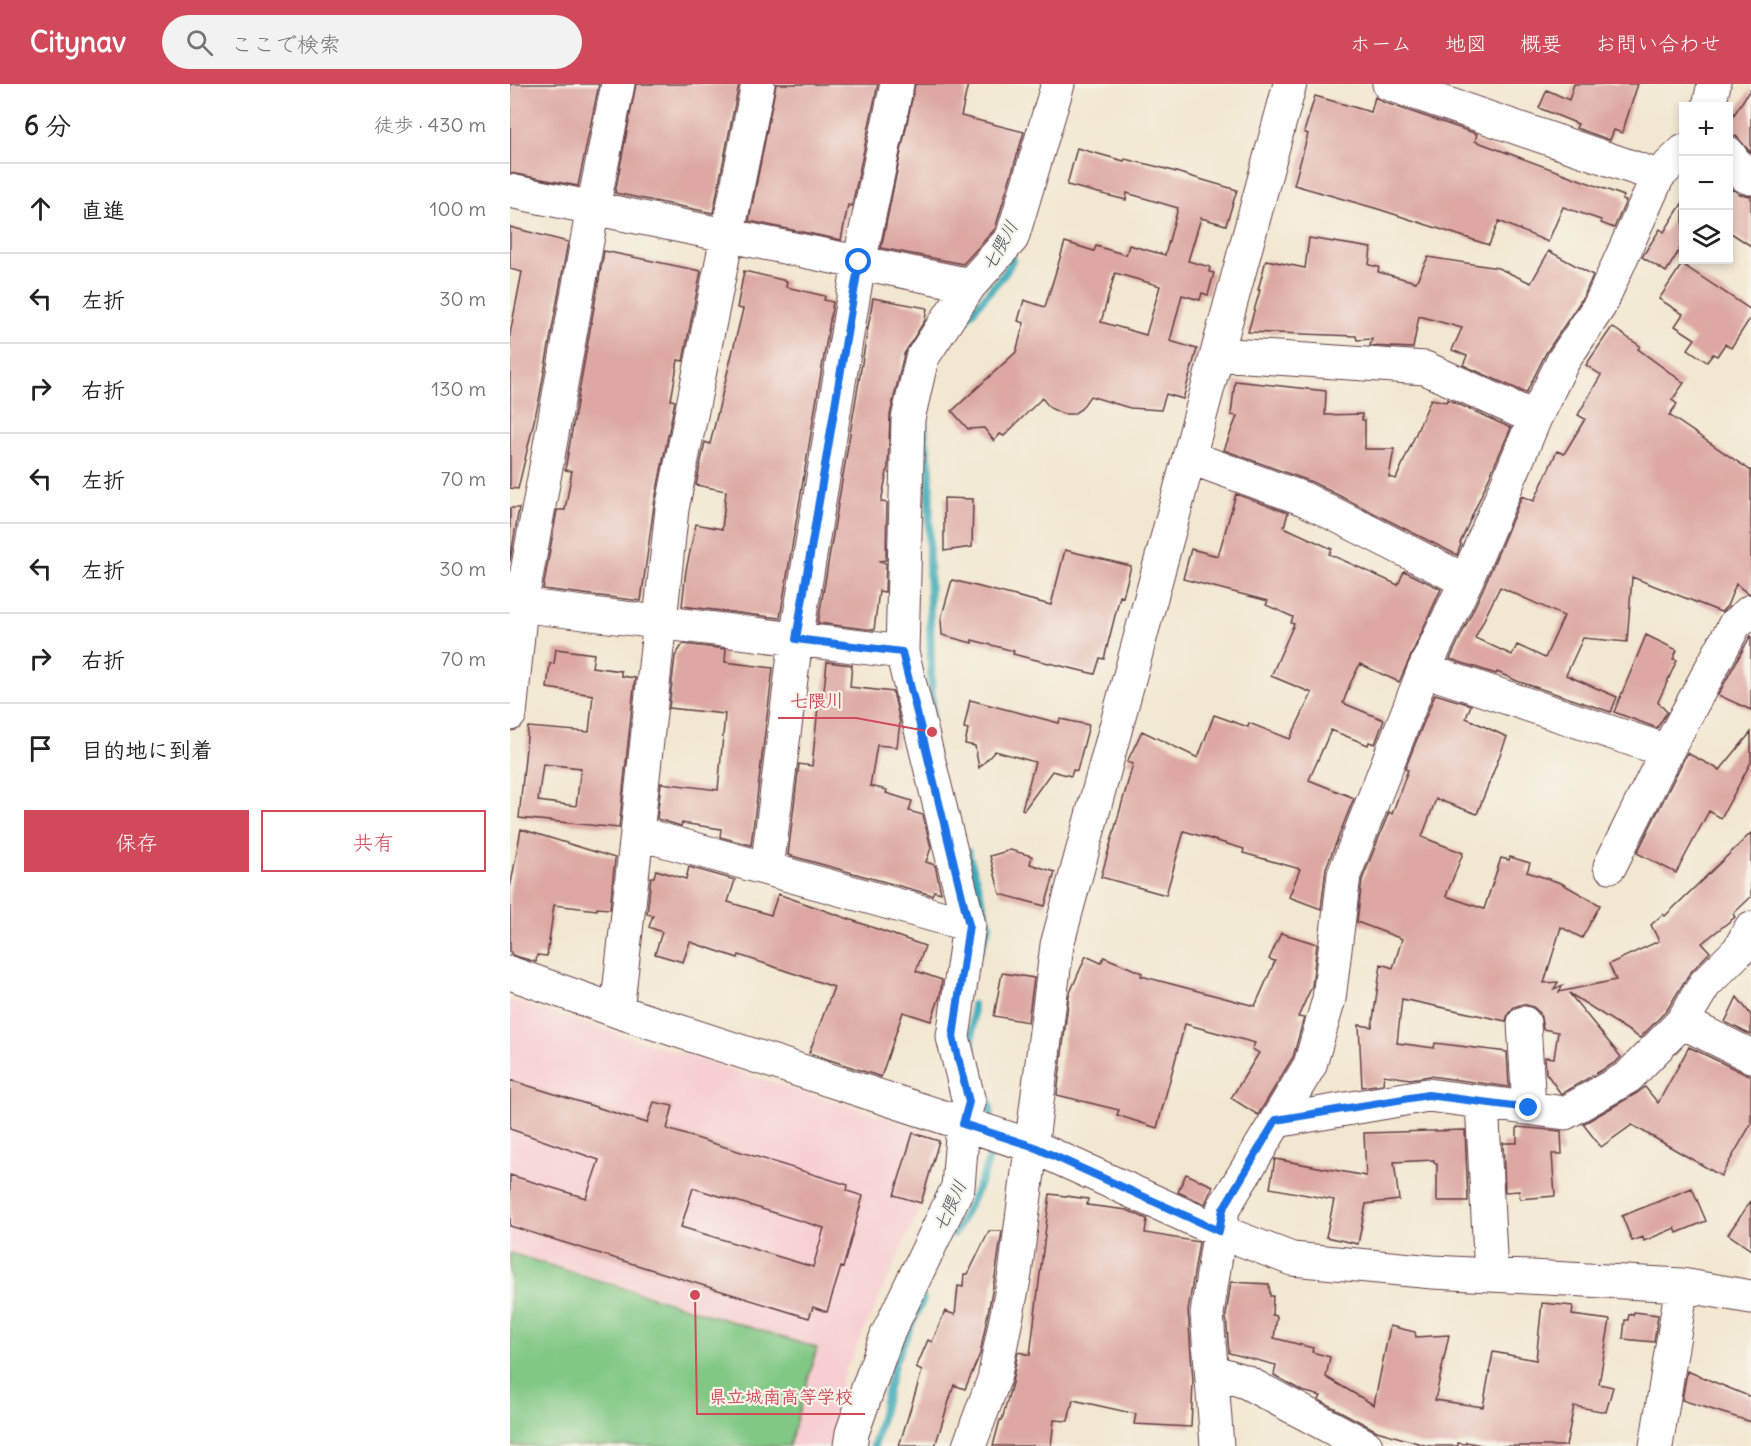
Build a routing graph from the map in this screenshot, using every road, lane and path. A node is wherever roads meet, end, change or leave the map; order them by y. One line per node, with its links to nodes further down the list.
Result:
1 (618, 84): 14 (street)
2 (758, 84): 15 (street)
3 (897, 84): 16 (street)
4 (1058, 84): 17 (street)
5 (1290, 84): 18 (street)
6 (1389, 84): 11 (street)
7 (1713, 84): 8 (street)
8 (1710, 102)
9 (1679, 155): 11 (street)
10 (1730, 156): 12 (street)
11 (1658, 176): 19 (street)
12 (1751, 178)
13 (510, 191): 14 (street)
14 (593, 208): 15 (street); 22 (street)
15 (728, 236): 16 (street); 24 (street)
16 (859, 262): 17 (street); 25 (street)
17 (970, 285): 26 (street)
18 (1217, 354): 19 (street); 20 (street)
19 (1535, 418): 21 (street)
20 (1189, 457): 21 (street); 44 (street)
21 (1466, 581): 27 (street)
22 (515, 605): 24 (street); 28 (street)
23 (1751, 611): 29 (street)
24 (658, 622): 25 (street); 30 (street)
25 (796, 639): 26 (street); 32 (street)
26 (902, 652): 33 (street)
27 (1424, 670): 29 (street); 42 (street)
28 (510, 714)
29 (1667, 751): 31 (street)
30 (637, 833): 32 (street); 36 (street)
31 (1610, 866)
32 (766, 869): 33 (street)
33 (969, 925): 43 (street)
34 (1751, 928): 37 (street)
35 (510, 973): 36 (street)
36 (617, 1011): 43 (street)
37 (1682, 1022): 39 (street); 41 (street)
38 (1524, 1023): 41 (street)
39 (1751, 1056)
40 (1482, 1102): 41 (street); 42 (street); 46 (street)
41 (1529, 1108)
42 (1276, 1120): 45 (street)
43 (970, 1127): 44 (street); 50 (street)
44 (1024, 1143): 45 (street); 51 (street)
45 (1219, 1231): 46 (street); 49 (street)
46 (1491, 1275): 47 (street)
47 (1682, 1285): 48 (street); 54 (street)
48 (1751, 1297)
49 (1212, 1371): 52 (street); 53 (street)
50 (850, 1446)
51 (969, 1446)
52 (1217, 1446)
53 (1366, 1446)
54 (1656, 1446)

